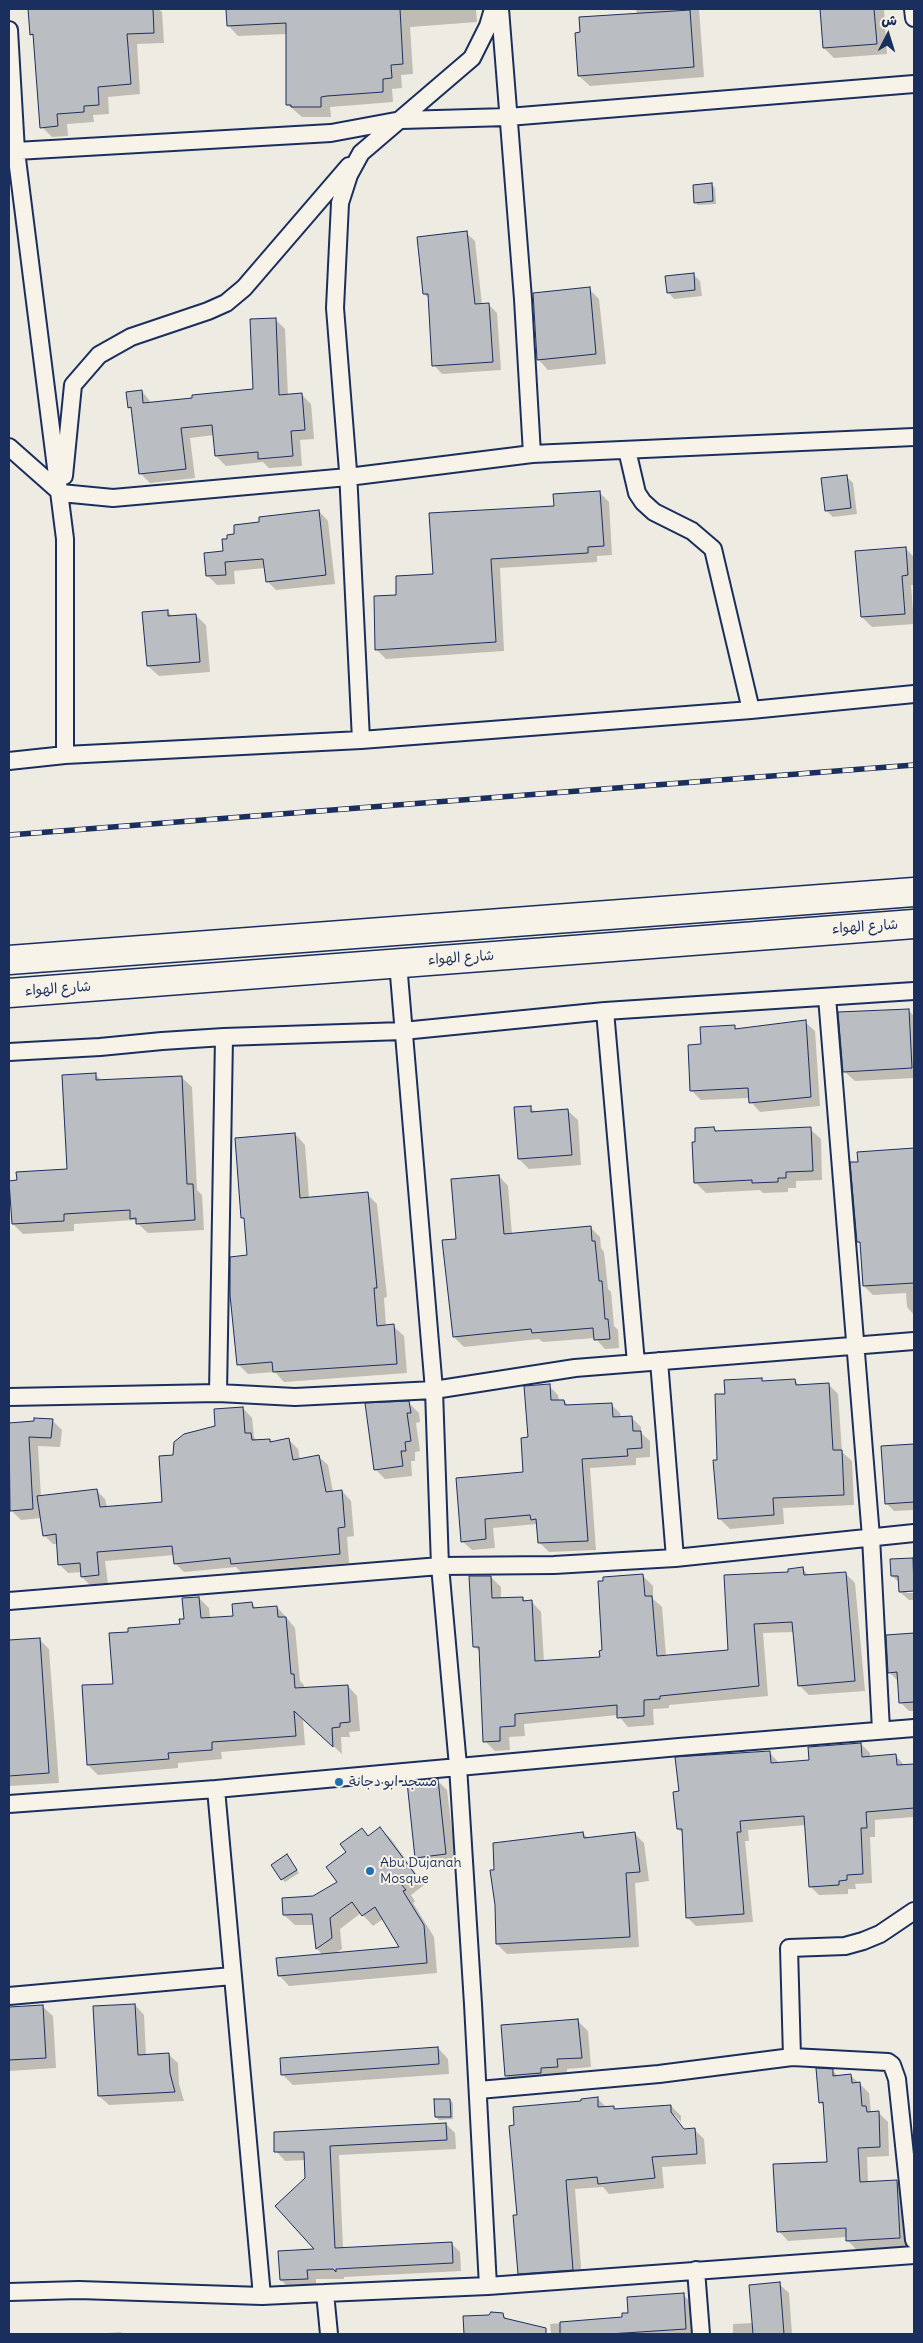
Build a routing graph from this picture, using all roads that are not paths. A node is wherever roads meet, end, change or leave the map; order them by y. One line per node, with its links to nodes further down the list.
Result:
1 (493, 9): 8 (street)
2 (500, 9): 7 (street)
3 (913, 9): 4 (street)
4 (914, 18)
5 (9, 30): 9 (street)
6 (914, 84): 7 (street)
7 (508, 117): 8 (street); 14 (street)
8 (401, 120): 9 (street); 10 (street)
9 (16, 151): 16 (street)
10 (361, 153): 15 (street); 16 (street)
11 (914, 437): 13 (street)
12 (9, 447): 16 (street)
13 (627, 450): 14 (street); 18 (street)
14 (532, 454): 15 (street)
15 (348, 478): 16 (street); 19 (street)
16 (60, 493): 20 (street)
17 (914, 694): 18 (street)
18 (751, 710): 19 (street)
19 (361, 740): 20 (street)
20 (65, 755): 21 (street)
21 (9, 761)
22 (914, 892): 24 (highway)
23 (914, 924): 25 (highway, شارع الهواء)
24 (9, 960)
25 (398, 963): 27 (highway, شارع الهواء); 30 (street)
26 (914, 991): 28 (street)
27 (9, 993)
28 (827, 996): 29 (street); 34 (street)
29 (605, 1011): 30 (street); 36 (street)
30 (403, 1031): 31 (street); 37 (street)
31 (224, 1037): 32 (street); 38 (street)
32 (9, 1052)
33 (914, 1341): 34 (street)
34 (854, 1346): 35 (street); 41 (street)
35 (659, 1361): 36 (street); 42 (street)
36 (636, 1363): 37 (street)
37 (434, 1390): 38 (street); 43 (street)
38 (218, 1393): 39 (street)
39 (9, 1397)
40 (914, 1533): 41 (street)
41 (870, 1537): 42 (street); 46 (street)
42 (675, 1558): 43 (street)
43 (440, 1566): 44 (street); 47 (street)
44 (9, 1601)
45 (914, 1728): 46 (street)
46 (881, 1730): 47 (street)
47 (458, 1766): 48 (street); 54 (street)
48 (216, 1789): 49 (street); 51 (street)
49 (9, 1804)
50 (914, 1911): 53 (street)
51 (232, 1976): 52 (street); 61 (street)
52 (9, 1996)
53 (792, 2057): 54 (street); 55 (street)
54 (479, 2090): 58 (street)
55 (914, 2240)
56 (914, 2255): 57 (street)
57 (696, 2270): 58 (street); 63 (street)
58 (488, 2286): 60 (street)
59 (9, 2292): 61 (street)
60 (325, 2293): 61 (street); 62 (street)
61 (262, 2296)
62 (329, 2334)
63 (701, 2334)

